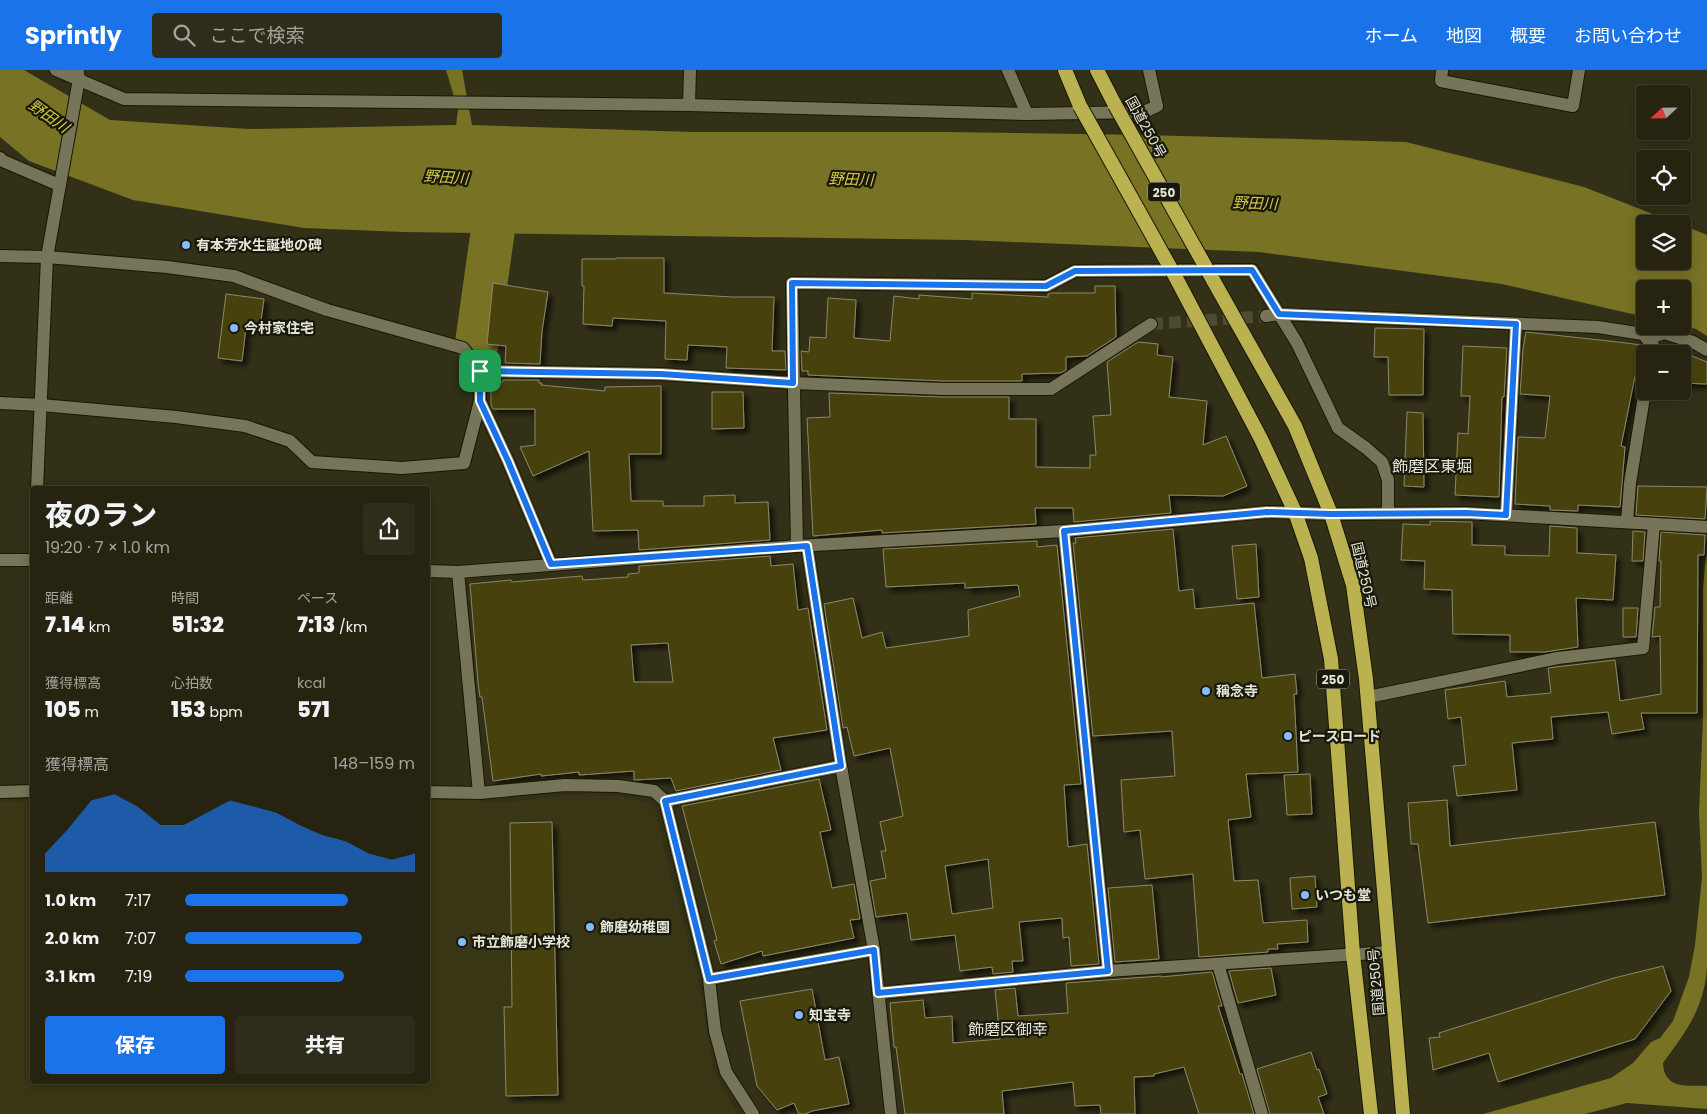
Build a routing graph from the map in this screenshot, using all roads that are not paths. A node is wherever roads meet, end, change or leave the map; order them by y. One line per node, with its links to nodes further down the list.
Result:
1 (56, 70): 9 (street)
2 (690, 70): 10 (street)
3 (1008, 70): 11 (street)
4 (1066, 70): 29 (highway, 国道250号 / 250, bridge)
5 (1097, 70): 30 (highway, 国道250号 / 250, bridge)
6 (1149, 70): 11 (street)
7 (1442, 70): 8 (street)
8 (1579, 70)
9 (78, 75): 10 (street); 13 (street)
10 (690, 105): 11 (street)
11 (1027, 114)
12 (0, 158): 13 (street)
13 (59, 185): 15 (street)
14 (0, 256): 15 (street)
15 (47, 257): 22 (street); 27 (street)
16 (1273, 315): 18 (street); 23 (street); 31 (street)
17 (1151, 324): 23 (street)
18 (1516, 324): 19 (street); 32 (street)
19 (1647, 339): 20 (street); 21 (street)
20 (1653, 345)
21 (1707, 350)
22 (480, 371): 23 (street); 25 (street)
23 (793, 383): 37 (street)
24 (1644, 400): 33 (street)
25 (480, 401): 27 (street); 40 (street)
26 (0, 403): 27 (street)
27 (41, 405): 28 (street)
28 (37, 486)
29 (1295, 512): 30 (street); 36 (street); 52 (highway, 国道250号 / 250)
30 (1331, 514): 31 (street); 43 (highway, 国道250号 / 250)
31 (1388, 514): 32 (street)
32 (1506, 515): 33 (street)
33 (1627, 522): 34 (street)
34 (1654, 524): 35 (street); 43 (street)
35 (1707, 527)
36 (1064, 531): 37 (street); 54 (street)
37 (802, 546): 40 (street); 44 (street)
38 (0, 560): 39 (street)
39 (30, 560)
40 (551, 564): 42 (street)
41 (430, 571): 42 (street)
42 (458, 572): 48 (street)
43 (1368, 696): 51 (highway, 国道250号 / 250)
44 (841, 766): 49 (street); 50 (street)
45 (30, 791): 46 (street)
46 (0, 792)
47 (430, 792): 48 (street)
48 (479, 793): 49 (street)
49 (665, 801): 55 (street)
50 (874, 950): 55 (street); 56 (street)
51 (1390, 952): 52 (street); 61 (highway, 国道250号 / 250)
52 (1353, 954): 53 (street); 60 (highway, 国道250号 / 250)
53 (1218, 964): 54 (street); 59 (street)
54 (1108, 971): 56 (street)
55 (709, 979): 57 (street)
56 (878, 993): 58 (street)
57 (753, 1114)
58 (891, 1114)
59 (1262, 1114)
60 (1371, 1114)
61 (1403, 1114)

